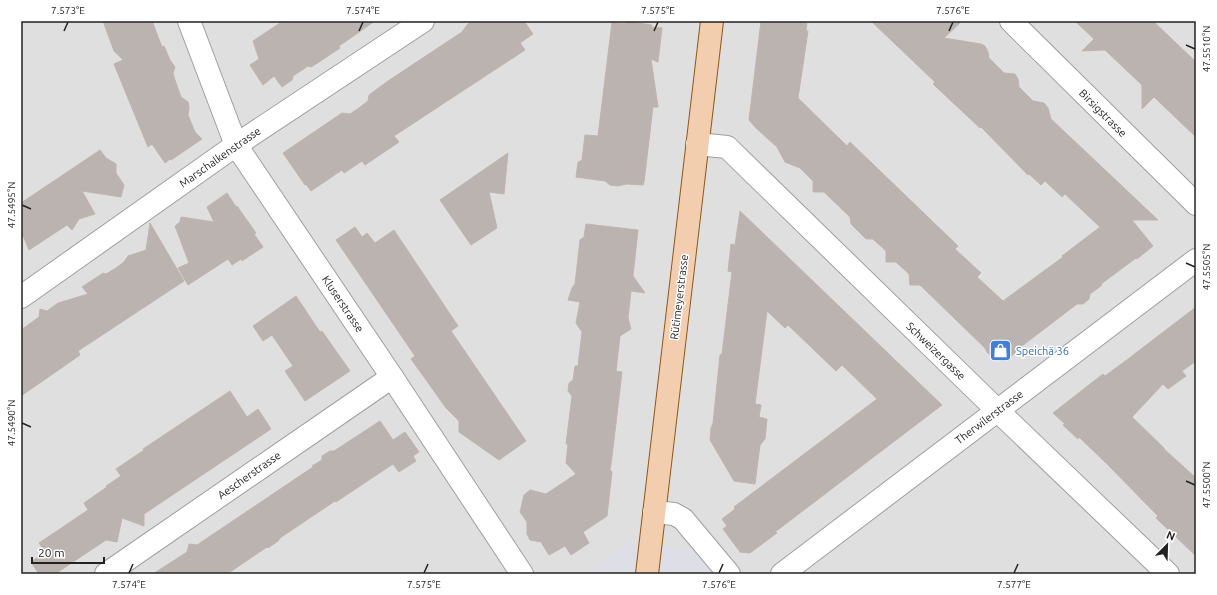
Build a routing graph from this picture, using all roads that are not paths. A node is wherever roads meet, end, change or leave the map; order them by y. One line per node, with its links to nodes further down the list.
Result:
1 (188, 21): 6 (street, Kluserstrasse)
2 (423, 21): 6 (street, Marschalkenstrasse)
3 (712, 21): 5 (main road, Rütimeyerstrasse)
4 (1010, 21): 7 (street, Birsigstrasse)
5 (697, 144): 11 (street, Schweizergasse); 12 (main road, Rütimeyerstrasse)
6 (236, 145): 9 (street, Marschalkenstrasse); 10 (street, Kluserstrasse)
7 (1196, 204)
8 (1196, 260): 11 (street, Therwilerstrasse)
9 (22, 295)
10 (392, 377): 13 (street, Aescherstrasse); 14 (street, Kluserstrasse)
11 (998, 411): 17 (street, Therwilerstrasse); 18 (street, Schweizergasse)
12 (654, 512): 15 (main road, Rütimeyerstrasse); 16 (street)
13 (106, 574)
14 (522, 574)
15 (647, 574)
16 (729, 574)
17 (782, 574)
18 (1168, 574)

